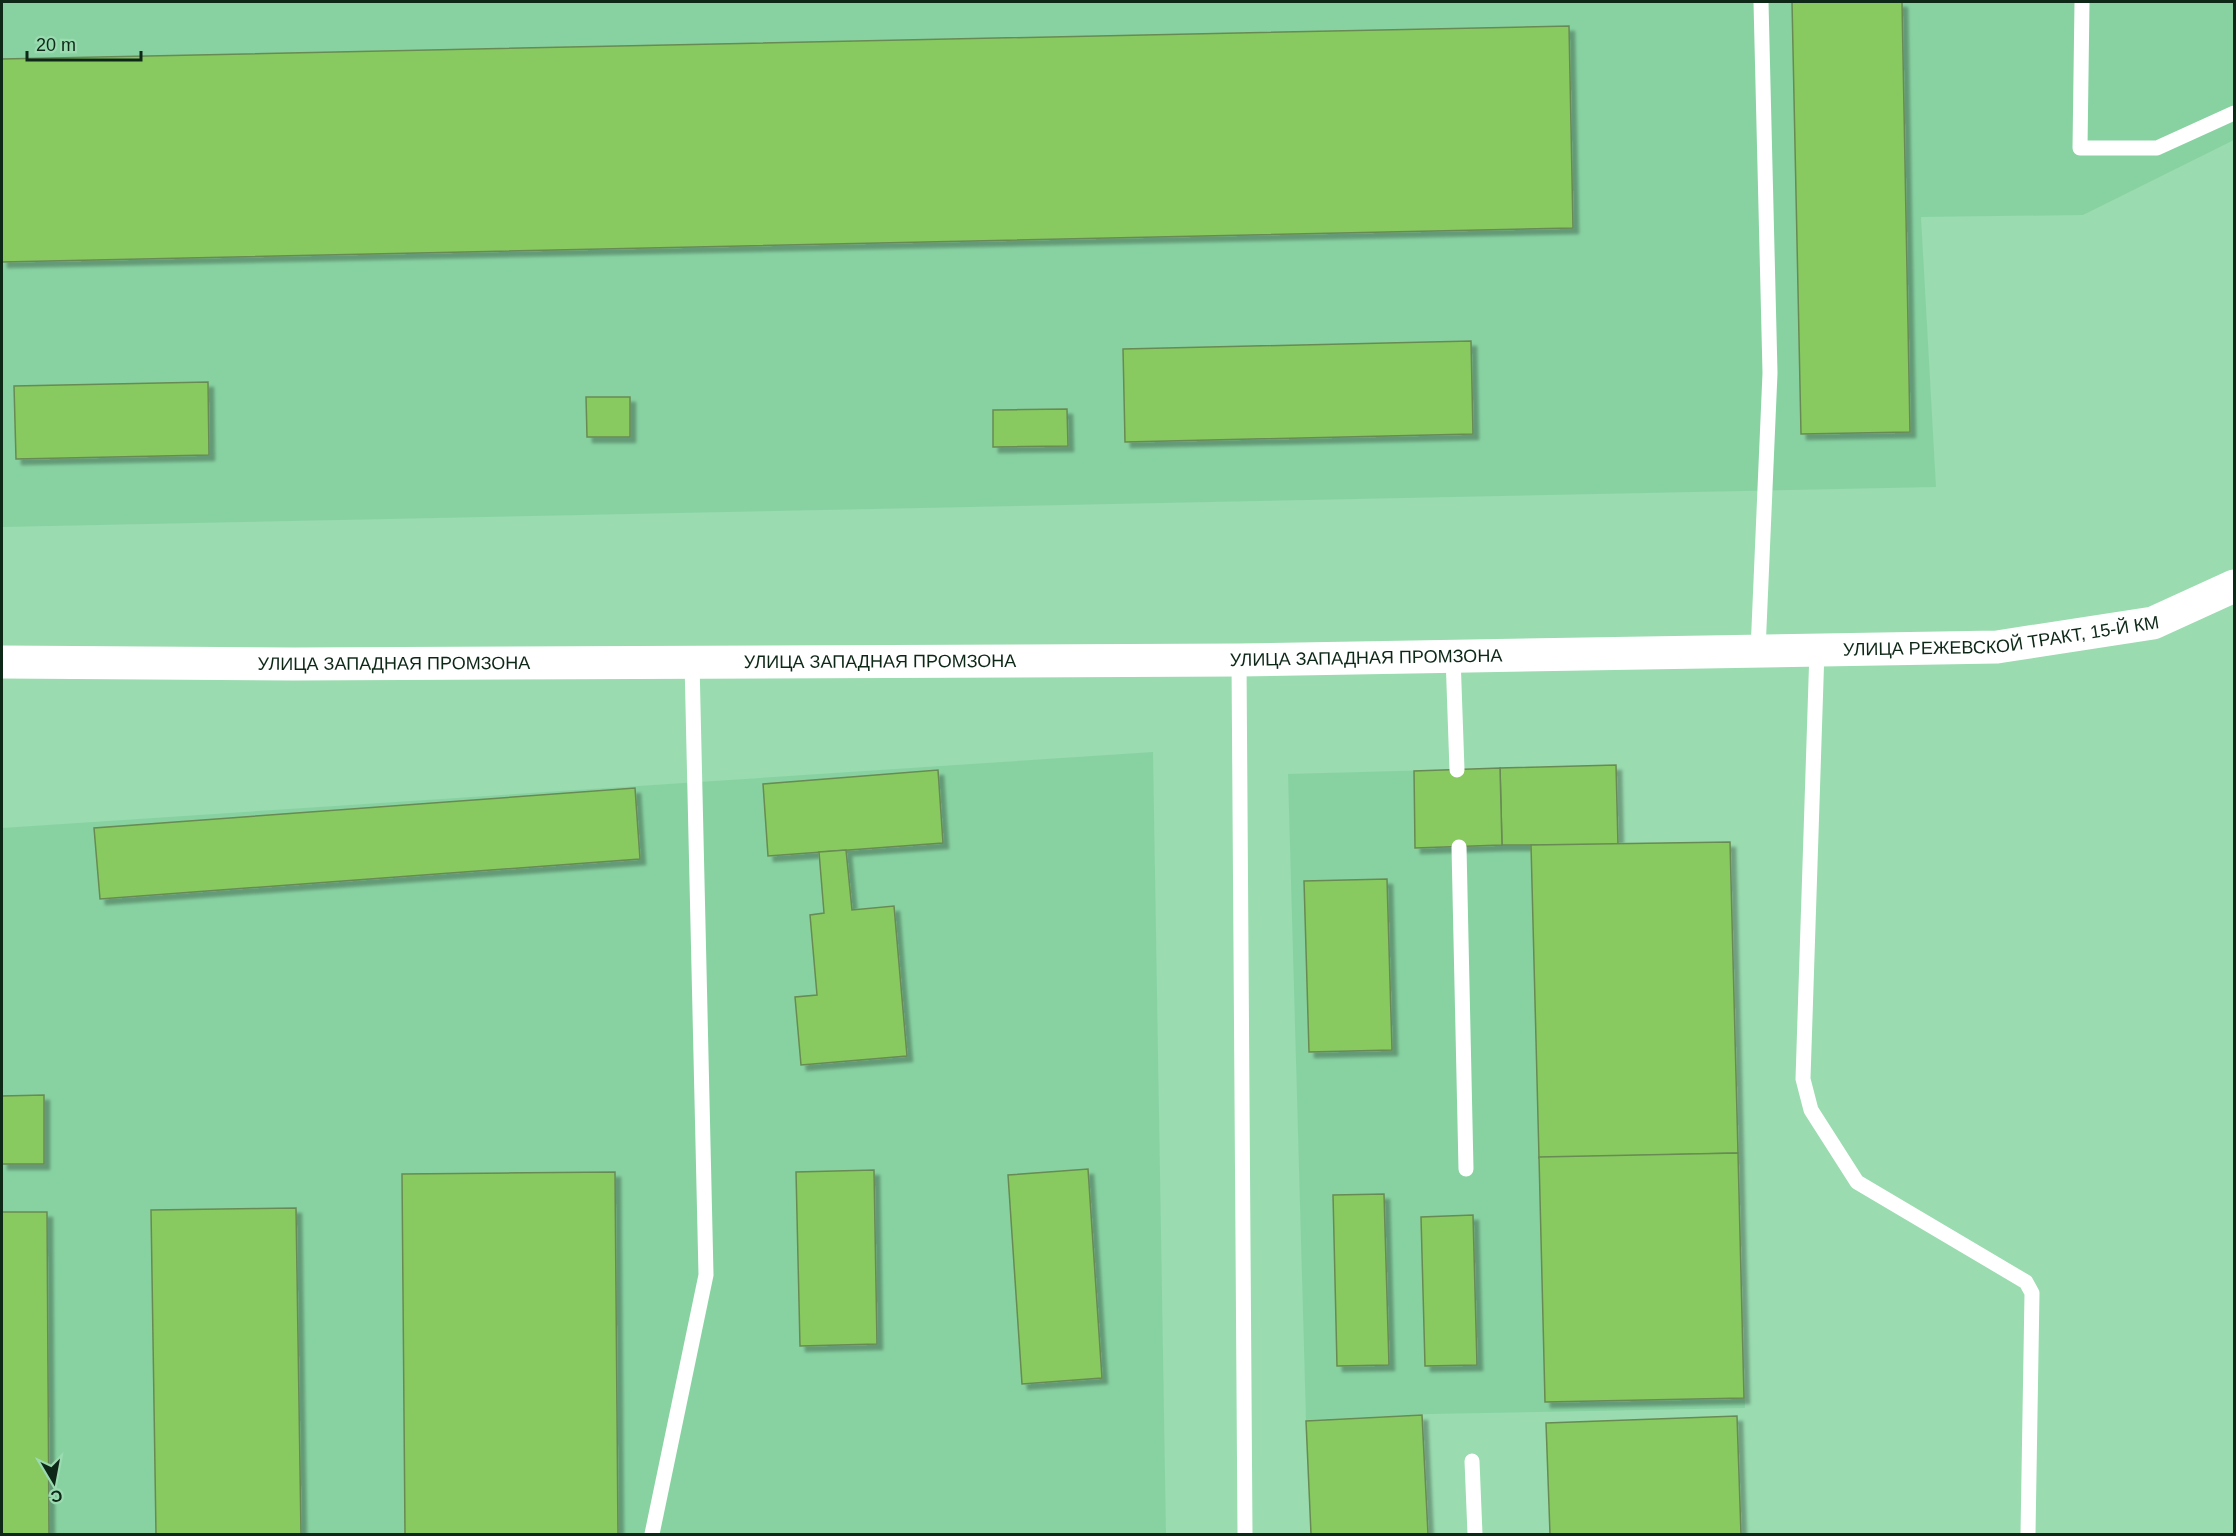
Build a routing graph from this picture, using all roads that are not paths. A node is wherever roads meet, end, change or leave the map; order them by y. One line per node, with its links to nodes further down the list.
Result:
1 (1761, 2): 6 (lane)
2 (2082, 2): 3 (lane)
3 (2235, 113)
4 (2235, 586): 5 (street, УЛИЦА РЕЖЕВСКОЙ ТРАКТ, 15-Й КМ)
5 (1817, 650): 6 (street, УЛИЦА РЕЖЕВСКОЙ ТРАКТ, 15-Й КМ); 18 (lane)
6 (1758, 651): 7 (street, УЛИЦА ЗАПАДНАЯ ПРОМЗОНА)
7 (1453, 656): 8 (street, УЛИЦА ЗАПАДНАЯ ПРОМЗОНА); 11 (lane)
8 (1239, 660): 10 (street, УЛИЦА ЗАПАДНАЯ ПРОМЗОНА); 16 (lane)
9 (2, 662): 10 (street, УЛИЦА ЗАПАДНАЯ ПРОМЗОНА)
10 (692, 662): 15 (lane)
11 (1457, 770)
12 (1459, 847): 13 (lane)
13 (1466, 1169)
14 (1472, 1461): 17 (lane)
15 (652, 1534)
16 (1245, 1534)
17 (1475, 1534)
18 (2028, 1534)

